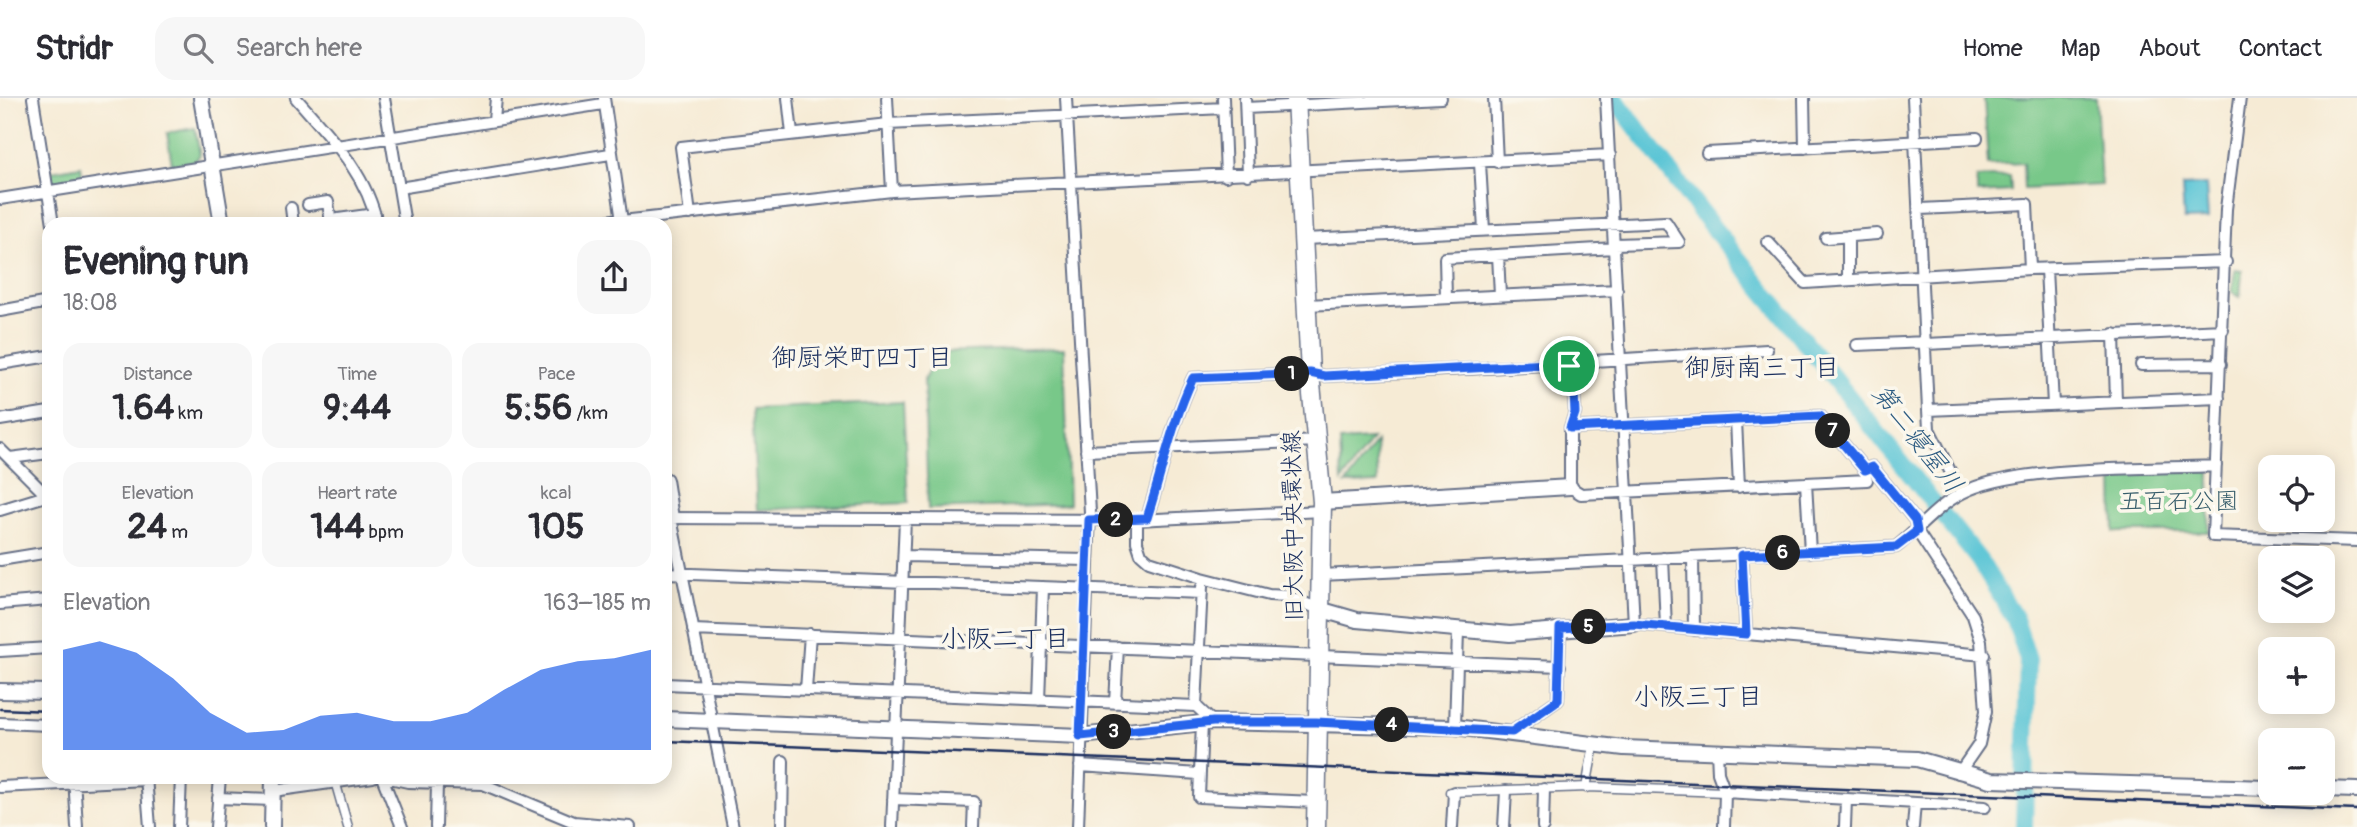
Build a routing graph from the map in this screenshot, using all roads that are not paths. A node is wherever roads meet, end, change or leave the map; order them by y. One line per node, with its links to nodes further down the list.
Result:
1 (33, 98): 39 (street)
2 (201, 98): 33 (street)
3 (296, 98): 26 (street)
4 (384, 98): 23 (street)
5 (496, 98): 20 (street)
6 (788, 98): 22 (street)
7 (887, 98): 21 (street)
8 (1066, 98): 19 (street)
9 (1441, 98): 16 (street)
10 (1494, 98): 31 (street)
11 (1606, 98): 30 (street)
12 (1804, 98): 27 (street)
13 (1913, 98): 25 (street)
14 (2240, 98): 63 (street)
15 (604, 101): 20 (street); 29 (street)
16 (1296, 102): 18 (street); 34 (main road, 旧大阪中央環状線)
17 (1224, 103): 19 (street); 36 (street)
18 (1246, 103): 35 (street)
19 (1068, 116): 21 (street); 37 (street)
20 (494, 120): 23 (street)
21 (888, 124): 22 (street); 40 (street)
22 (792, 134): 45 (street)
23 (391, 136): 26 (street); 38 (street)
24 (1977, 138): 25 (street)
25 (1915, 142): 27 (street); 44 (street)
26 (336, 145): 33 (street); 50 (street)
27 (1805, 148): 28 (street)
28 (1707, 153)
29 (610, 154): 38 (street); 52 (street)
30 (1610, 155): 31 (street); 54 (street)
31 (1497, 162): 32 (street)
32 (1480, 163): 34 (street); 55 (street)
33 (213, 166): 39 (street); 47 (street)
34 (1299, 172): 35 (street); 59 (main road, 旧大阪中央環状線)
35 (1248, 175): 36 (street)
36 (1226, 176): 37 (street)
37 (1071, 184): 40 (street); 98 (street)
38 (399, 188): 51 (street)
39 (48, 191): 41 (street); 46 (street)
40 (892, 191): 45 (street)
41 (0, 199)
42 (308, 205): 49 (street)
43 (291, 208): 48 (street)
44 (1920, 209): 64 (street); 66 (street)
45 (690, 214): 53 (street)
46 (52, 217)
47 (221, 217)
48 (292, 217)
49 (330, 217)
50 (375, 217)
51 (404, 217)
52 (621, 217)
53 (667, 217)
54 (1614, 223): 55 (street); 61 (street); 61 (street)
55 (1484, 230): 59 (street)
56 (1877, 234): 57 (street)
57 (1848, 236): 58 (street); 67 (street)
58 (1826, 238)
59 (1304, 239): 72 (main road, 旧大阪中央環状線)
60 (1768, 242): 67 (street)
61 (1615, 246): 62 (street); 68 (street)
62 (1498, 255): 69 (street); 70 (street)
63 (2226, 262): 65 (street); 74 (street)
64 (2030, 269): 65 (street); 66 (street)
65 (2046, 269): 76 (street)
66 (1923, 276): 67 (street); 77 (street)
67 (1848, 280)
68 (1617, 290): 69 (street); 81 (street)
69 (1500, 295): 70 (street)
70 (1446, 298): 72 (street)
71 (42, 303): 73 (street)
72 (1307, 305): 86 (main road, 旧大阪中央環状線)
73 (0, 311)
74 (2222, 330): 75 (street); 83 (street)
75 (2114, 334): 76 (street); 88 (street)
76 (2050, 338): 77 (street); 89 (street)
77 (1926, 343): 78 (street); 90 (street)
78 (1857, 345)
79 (1767, 350): 81 (street)
80 (42, 357): 82 (street)
81 (1621, 359): 85 (street); 94 (street)
82 (0, 364)
83 (2221, 364): 84 (street); 87 (street)
84 (2141, 365)
85 (1569, 366): 86 (street); 95 (street)
86 (1310, 373): 96 (main road, 旧大阪中央環状線); 97 (street)
87 (2219, 398): 88 (street); 101 (street)
88 (2116, 402): 89 (street)
89 (2053, 405): 90 (street)
90 (1928, 410): 108 (street)
91 (42, 413): 92 (street)
92 (0, 419)
93 (1736, 420): 94 (street); 102 (street); 104 (street)
94 (1624, 426): 95 (street); 107 (street)
95 (1570, 428): 105 (street)
96 (1318, 441): 97 (street); 110 (main road, 旧大阪中央環状線)
97 (1170, 447): 98 (street); 114 (street)
98 (1086, 451): 115 (street)
99 (3, 452): 100 (street); 106 (street)
100 (42, 453)
101 (2216, 466): 108 (street); 118 (street)
102 (1865, 470): 103 (street); 116 (street)
103 (1806, 483): 104 (street); 119 (street)
104 (1739, 487): 107 (street)
105 (1570, 488): 107 (street); 110 (street)
106 (42, 490)
107 (1627, 492): 125 (street)
108 (1961, 493): 116 (street)
109 (42, 498): 111 (street)
110 (1322, 507): 114 (street); 130 (main road, 旧大阪中央環状線)
111 (0, 510)
112 (672, 518): 113 (street)
113 (905, 519): 115 (street); 122 (street)
114 (1142, 519): 115 (street); 131 (street)
115 (1089, 520): 127 (street)
116 (1920, 527): 119 (street); 155 (street)
117 (672, 535): 129 (street)
118 (2357, 541)
119 (1810, 552): 121 (street)
120 (42, 553): 126 (street)
121 (1742, 555): 123 (street); 146 (street)
122 (905, 556): 127 (street); 132 (street)
123 (1693, 557): 124 (street); 143 (street)
124 (1663, 558): 125 (street); 140 (street)
125 (1630, 559): 130 (street); 139 (street)
126 (0, 560)
127 (1087, 560): 134 (street)
128 (672, 573): 129 (street)
129 (681, 573): 132 (street); 142 (street)
130 (1321, 575): 138 (main road, 旧大阪中央環状線)
131 (1202, 578): 135 (street); 138 (street)
132 (902, 581): 133 (street); 147 (street)
133 (1043, 587): 134 (street); 148 (street)
134 (1087, 589): 135 (street); 149 (street)
135 (1202, 593): 152 (street)
136 (42, 601): 137 (street)
137 (0, 604)
138 (1319, 609): 144 (street); 154 (main road, 旧大阪中央環状線)
139 (1634, 624): 140 (street); 141 (street)
140 (1666, 627): 143 (street)
141 (1560, 628): 144 (street); 157 (street)
142 (693, 630): 145 (street); 159 (street)
143 (1695, 630): 146 (street)
144 (1458, 631): 156 (street)
145 (810, 634): 147 (street); 160 (street)
146 (1746, 634): 155 (street)
147 (900, 637): 148 (street); 163 (street)
148 (1041, 642): 149 (street); 164 (street)
149 (1084, 645): 150 (street); 165 (street)
150 (1118, 647): 152 (street); 166 (street)
151 (42, 648): 153 (street)
152 (1199, 650): 154 (street); 167 (street)
153 (0, 651)
154 (1319, 654): 156 (street); 170 (main road, 旧大阪中央環状線)
155 (1984, 655): 182 (street)
156 (1457, 662): 157 (street); 175 (street)
157 (1559, 666): 176 (street)
158 (672, 684): 159 (street)
159 (703, 686): 160 (street); 169 (street)
160 (806, 690): 163 (street)
161 (0, 691): 162 (street)
162 (42, 692)
163 (897, 694): 164 (street); 174 (street)
164 (1039, 700): 165 (street)
165 (1082, 702): 166 (street); 177 (street)
166 (1115, 703): 167 (street)
167 (1196, 706): 172 (street)
168 (672, 719): 169 (street)
169 (710, 721): 174 (street); 220 (street)
170 (1316, 722): 172 (street); 175 (street); 207 (main road, 旧大阪中央環状線)
171 (0, 723): 173 (street)
172 (1207, 723): 177 (street); 183 (street)
173 (42, 725)
174 (896, 727): 177 (street); 205 (street)
175 (1455, 727): 176 (street)
176 (1512, 732): 179 (street)
177 (1080, 736): 181 (street)
178 (1593, 750): 195 (street)
179 (1717, 750): 182 (street); 203 (street)
180 (783, 761): 221 (street)
181 (1080, 766): 183 (street); 224 (street)
182 (1959, 773): 196 (street)
183 (1199, 774): 207 (street)
184 (42, 783): 194 (street)
185 (74, 784): 211 (street)
186 (146, 784): 212 (street)
187 (181, 784): 213 (street)
188 (219, 784): 204 (street)
189 (312, 784): 197 (street)
190 (336, 784): 216 (street)
191 (386, 784): 217 (street)
192 (437, 784): 218 (street)
193 (498, 784): 210 (street)
194 (0, 787)
195 (1586, 788): 198 (street); 203 (street)
196 (2258, 788)
197 (273, 789): 204 (street); 215 (street)
198 (1545, 789): 201 (street); 228 (street)
199 (2335, 789): 200 (street)
200 (2357, 790)
201 (1506, 791): 202 (street); 227 (street)
202 (1452, 792): 226 (street)
203 (1725, 792): 206 (street); 229 (street)
204 (218, 798): 214 (street)
205 (893, 799): 222 (street); 223 (street)
206 (1846, 799): 208 (street); 230 (street)
207 (1316, 802): 225 (main road, 旧大阪中央環状線)
208 (1914, 803): 209 (street); 231 (street)
209 (1986, 807)
210 (574, 824): 219 (street)
211 (77, 827)
212 (150, 827)
213 (179, 827)
214 (216, 827)
215 (272, 827)
216 (348, 827)
217 (402, 827)
218 (436, 827)
219 (629, 827)
220 (733, 827)
221 (782, 827)
222 (892, 827)
223 (973, 827)
224 (1078, 827)
225 (1316, 827)
226 (1452, 827)
227 (1504, 827)
228 (1543, 827)
229 (1724, 827)
230 (1845, 827)
231 (1913, 827)

